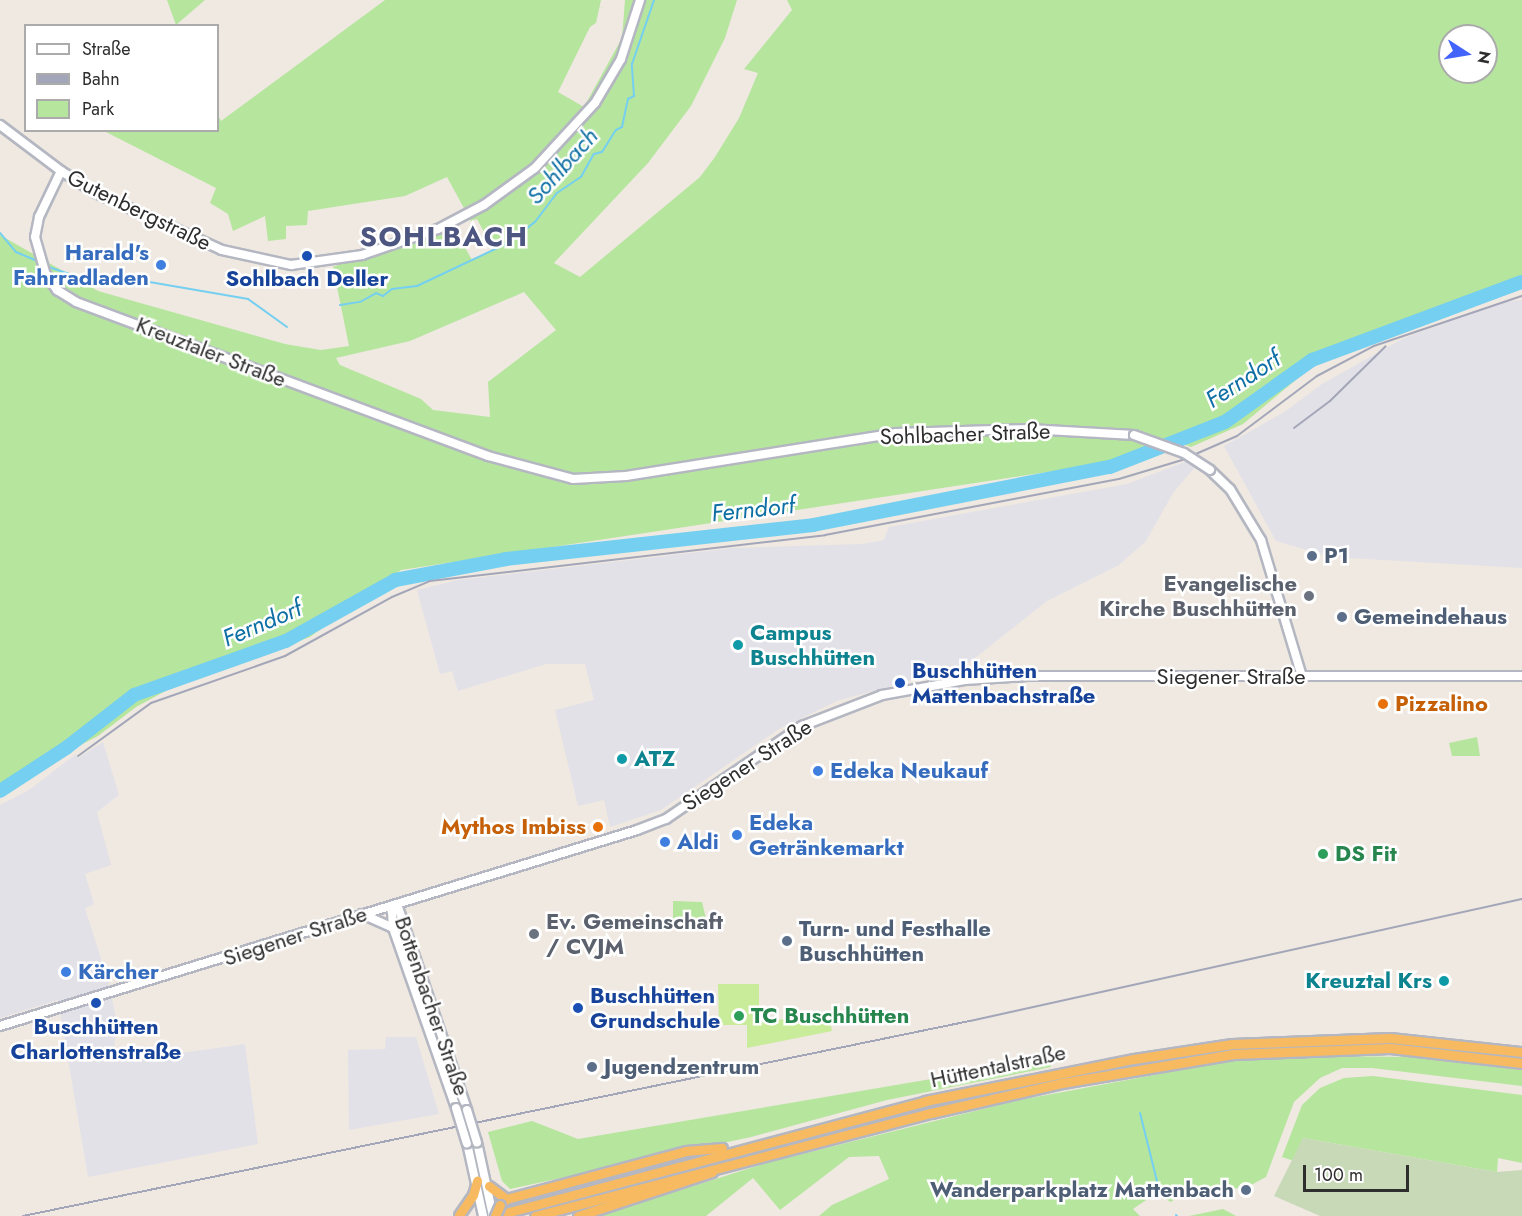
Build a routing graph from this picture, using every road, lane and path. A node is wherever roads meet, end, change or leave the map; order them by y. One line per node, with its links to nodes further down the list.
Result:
1 (640, 0): 3 (street, Gutenbergstraße)
2 (0, 125): 3 (street, Gutenbergstraße)
3 (61, 171): 4 (street, Kreuztaler Straße)
4 (488, 456): 6 (street, Sohlbacher Straße, bridge)
5 (1522, 676): 6 (main road, Siegener Straße)
6 (1302, 677): 7 (main road, Siegener Straße)
7 (397, 904): 8 (main road, Siegener Straße); 9 (street, Bottenbacher Straße); 17 (street, Bottenbacher Straße, bridge)
8 (360, 914): 9 (street); 10 (main road, Siegener Straße)
9 (393, 927): 16 (street, Bottenbacher Straße, bridge)
10 (0, 1026)
11 (1233, 1049): 12 (highway, Hüttentalstraße); 13 (highway, Hüttentalstraße); 14 (highway, Hüttentalstraße); 15 (highway, Hüttentalstraße)
12 (1522, 1052)
13 (1522, 1063)
14 (746, 1146): 18 (highway, Hüttentalstraße); 18 (highway)
15 (742, 1159): 21 (highway, Hüttentalstraße); 22 (highway)
16 (477, 1181): 18 (street, Bottenbacher Straße); 19 (highway)
17 (489, 1186): 18 (highway); 18 (street, Bottenbacher Straße)
18 (490, 1211)
19 (462, 1215): 20 (highway)
20 (448, 1216)
21 (535, 1216)
22 (578, 1216)

